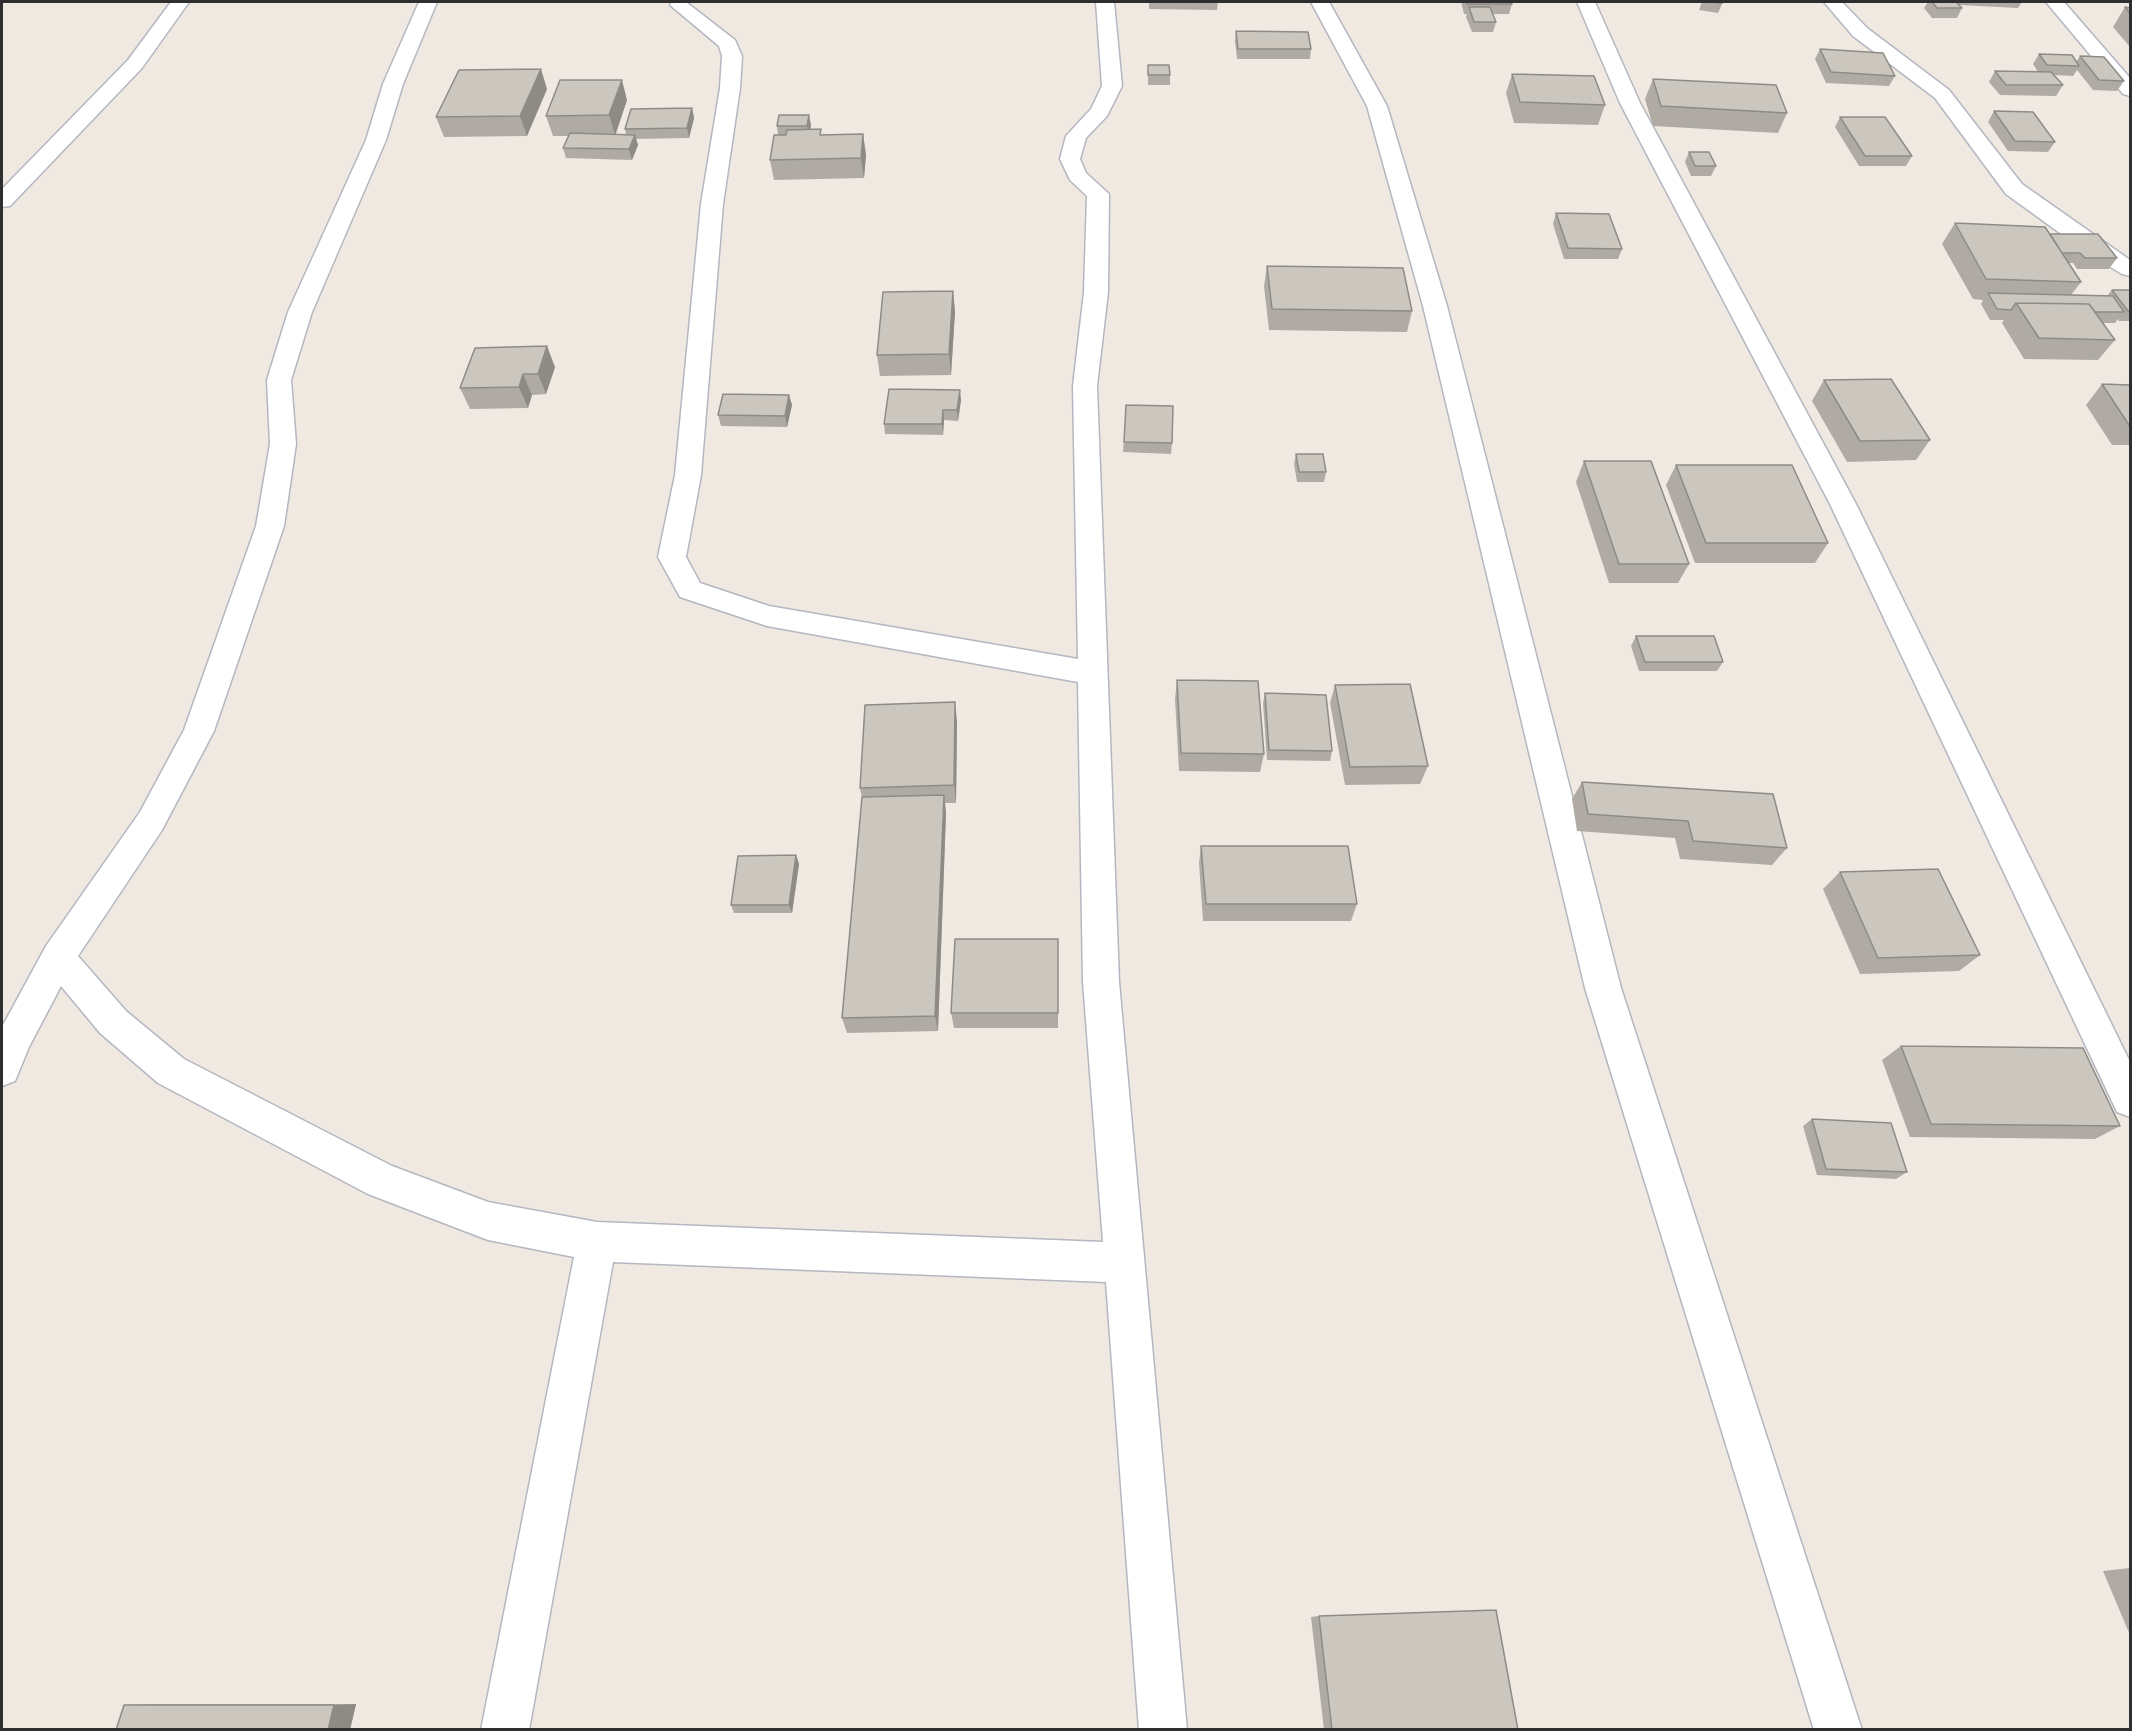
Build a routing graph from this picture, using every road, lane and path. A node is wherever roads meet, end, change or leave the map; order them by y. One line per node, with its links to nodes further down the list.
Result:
1 (180, 2): 10 (street)
2 (428, 2): 13 (street)
3 (1105, 2): 12 (street)
4 (1320, 2): 20 (street)
5 (1586, 2): 15 (street)
6 (1833, 2): 11 (street)
7 (2055, 2): 9 (street)
8 (679, 4): 12 (street)
9 (2130, 90)
10 (2, 201)
11 (2130, 269)
12 (1093, 673): 17 (street)
13 (58, 957): 14 (street); 16 (street)
14 (2, 1069)
15 (2130, 1100)
16 (597, 1242): 17 (street); 18 (street)
17 (1124, 1263): 19 (street)
18 (505, 1730)
19 (1163, 1730)
20 (1838, 1730)

